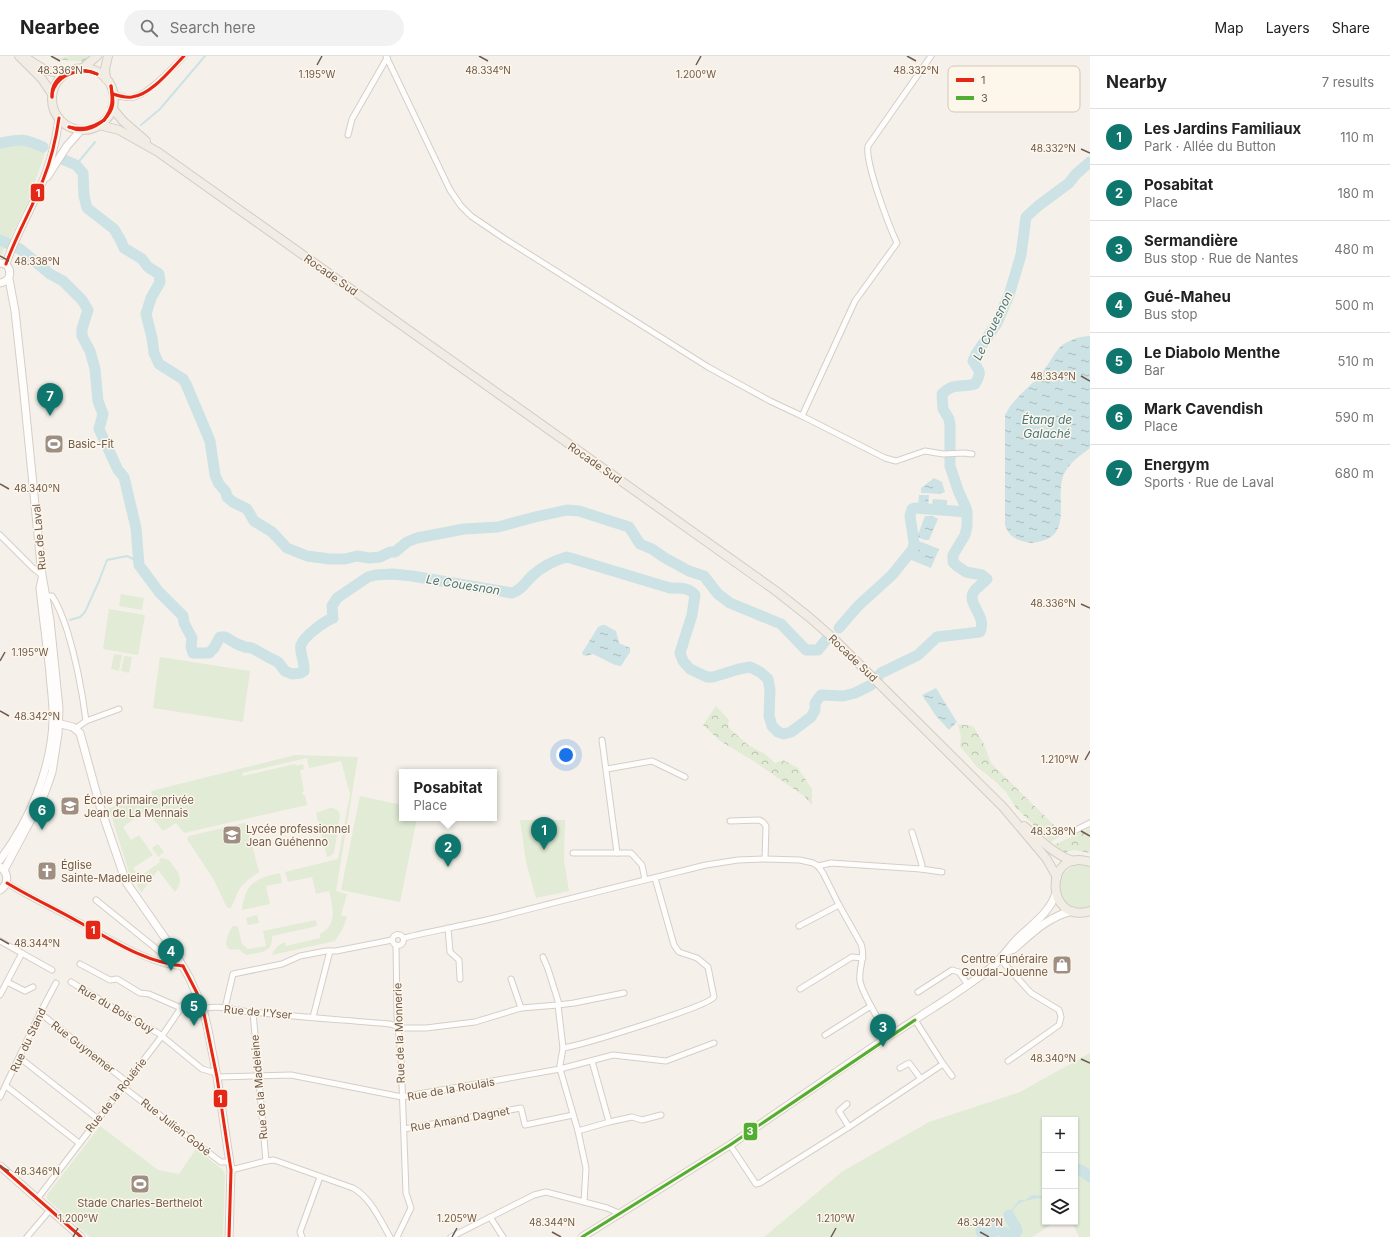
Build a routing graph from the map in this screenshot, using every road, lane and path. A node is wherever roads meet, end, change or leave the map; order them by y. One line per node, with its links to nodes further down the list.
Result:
1 (20, 56): 8 (main road); 10 (main road)
2 (97, 56): 7 (main road)
3 (108, 56): 9 (main road)
4 (184, 56): 11 (street)
5 (931, 56): 21 (street)
6 (387, 57): 16 (street); 21 (street)
7 (83, 68): 8 (main road); 9 (main road)
8 (64, 74): 10 (main road)
9 (106, 79): 11 (main road)
10 (52, 94): 13 (main road)
11 (113, 94): 12 (main road)
12 (112, 108): 14 (main road); 17 (main road, Rocade Sud)
13 (59, 118): 15 (main road); 18 (street)
14 (99, 125): 15 (main road); 17 (main road, Rocade Sud)
15 (80, 130): 18 (street)
16 (348, 135)
17 (158, 152): 33 (main road, Rocade Sud)
18 (42, 184): 19 (street)
19 (3, 263): 20 (street)
20 (4, 281): 24 (street, Rue de Laval)
21 (802, 416): 22 (street)
22 (972, 454)
23 (0, 536): 24 (street)
24 (42, 574): 25 (street, Rue de Laval); 28 (street)
25 (46, 596): 27 (street); 28 (street, Rue de Laval)
26 (119, 709): 27 (street)
27 (86, 721): 29 (street)
28 (56, 722): 29 (street); 41 (street); 45 (street)
29 (75, 729): 72 (street)
30 (602, 740): 31 (street)
31 (607, 769): 32 (street); 39 (street)
32 (685, 777)
33 (1003, 807): 43 (main road, Rocade Sud); 48 (main road, Rocade Sud)
34 (730, 821): 40 (street)
35 (1090, 823): 37 (street)
36 (912, 832): 46 (street)
37 (1072, 832)
38 (572, 853): 39 (street)
39 (617, 853): 50 (street)
40 (765, 859): 44 (street); 49 (street)
41 (0, 860)
42 (1089, 860): 43 (main road)
43 (1074, 861): 48 (main road)
44 (818, 866): 46 (street); 55 (street)
45 (2, 868): 51 (street)
46 (921, 869): 47 (street)
47 (942, 872)
48 (1057, 877): 53 (main road)
49 (655, 878): 50 (street); 101 (street)
50 (645, 880): 59 (street)
51 (7, 884): 52 (street); 71 (street)
52 (0, 890)
53 (1056, 893): 56 (main road); 65 (street)
54 (96, 900): 71 (street)
55 (839, 906): 58 (street); 68 (street)
56 (1073, 911): 57 (main road); 65 (street)
57 (1089, 912)
58 (798, 926)
59 (448, 928): 60 (street); 74 (street)
60 (404, 938): 61 (street); 63 (street)
61 (392, 940): 63 (street); 64 (street)
62 (0, 941): 66 (street)
63 (396, 945): 96 (street, Rue de la Monnerie)
64 (330, 951): 89 (street); 94 (street)
65 (1008, 951): 69 (street)
66 (22, 953): 73 (street); 76 (street)
67 (543, 957): 86 (street)
68 (863, 958): 81 (street); 87 (street)
69 (1000, 959): 79 (street); 104 (street)
70 (80, 964): 88 (street, Rue du Bois Guy)
71 (172, 965): 72 (street)
72 (183, 966): 83 (street)
73 (52, 970)
74 (460, 978)
75 (511, 979): 90 (street)
76 (6, 982): 80 (street); 85 (street)
77 (71, 982): 97 (street, Rue du Bois Guy)
78 (56, 983): 93 (street, Rue du Stand)
79 (968, 985): 82 (street); 95 (street)
80 (33, 987)
81 (800, 990)
82 (918, 992)
83 (196, 993): 88 (street, Rue de la Rouërie); 91 (street)
84 (624, 993): 86 (street, Rue de l'Yser)
85 (0, 995)
86 (558, 1004): 90 (street, Rue de l'Yser); 101 (street)
87 (871, 1006): 98 (street); 99 (street)
88 (181, 1008): 97 (street, Rue de la Rouërie)
89 (225, 1008): 91 (street, Rue de l'Yser); 92 (street, Rue de l'Yser)
90 (521, 1008): 96 (street, Rue de l'Yser)
91 (202, 1009): 108 (street)
92 (253, 1012): 94 (street, Rue de l'Yser); 109 (street, Rue de la Madeleine)
93 (40, 1013): 102 (street, Rue du Stand); 112 (street, Rue Guynemer)
94 (313, 1017): 96 (street, Rue de l'Yser)
95 (915, 1020): 99 (street); 105 (street)
96 (398, 1026): 115 (street, Rue de la Monnerie)
97 (162, 1036): 108 (street, Rue du Bois Guy); 112 (street, Rue de la Rouërie)
98 (825, 1036)
99 (889, 1036): 125 (street)
100 (714, 1043): 103 (street, Rue de la Roulais)
101 (563, 1048): 107 (street)
102 (20, 1058): 113 (street, Rue du Stand); 119 (street)
103 (592, 1061): 107 (street, Rue de la Roulais); 120 (street)
104 (1008, 1061)
105 (943, 1064): 110 (street); 111 (street)
106 (900, 1068): 111 (street)
107 (560, 1069): 115 (street, Rue de la Roulais); 117 (street)
108 (216, 1075): 109 (street, Rue de la Roulais); 128 (street)
109 (258, 1076): 115 (street, Rue de la Roulais); 126 (street, Rue de la Madeleine)
110 (952, 1076)
111 (921, 1079): 121 (street)
112 (125, 1084): 119 (street, Rue de la Rouërie); 128 (street, Rue Julien Gobé)
113 (6, 1086): 114 (street, Rue du Stand); 124 (street)
114 (0, 1097)
115 (402, 1097): 122 (street, Rue de la Monnerie)
116 (847, 1104): 121 (street)
117 (573, 1115): 122 (street, Rue Amand Dagnet); 123 (street)
118 (661, 1115): 120 (street)
119 (98, 1119): 124 (street, Rue de la Rouërie)
120 (609, 1122): 123 (street)
121 (849, 1127): 125 (street)
122 (404, 1129): 140 (street, Rue de la Monnerie)
123 (578, 1131): 131 (street)
124 (79, 1143): 130 (street, Rue de la Rouërie)
125 (730, 1145): 133 (street)
126 (266, 1161): 128 (street); 129 (street)
127 (0, 1166): 130 (street)
128 (230, 1166): 137 (street)
129 (320, 1177): 138 (street); 139 (street)
130 (37, 1199): 132 (street)
131 (584, 1202): 133 (street); 134 (street)
132 (50, 1210): 135 (street); 136 (street)
133 (621, 1214): 143 (street)
134 (490, 1217): 141 (street); 142 (street)
135 (27, 1237)
136 (81, 1237)
137 (229, 1237)
138 (302, 1237)
139 (390, 1237)
140 (397, 1237)
141 (451, 1237)
142 (502, 1237)
143 (582, 1237)

